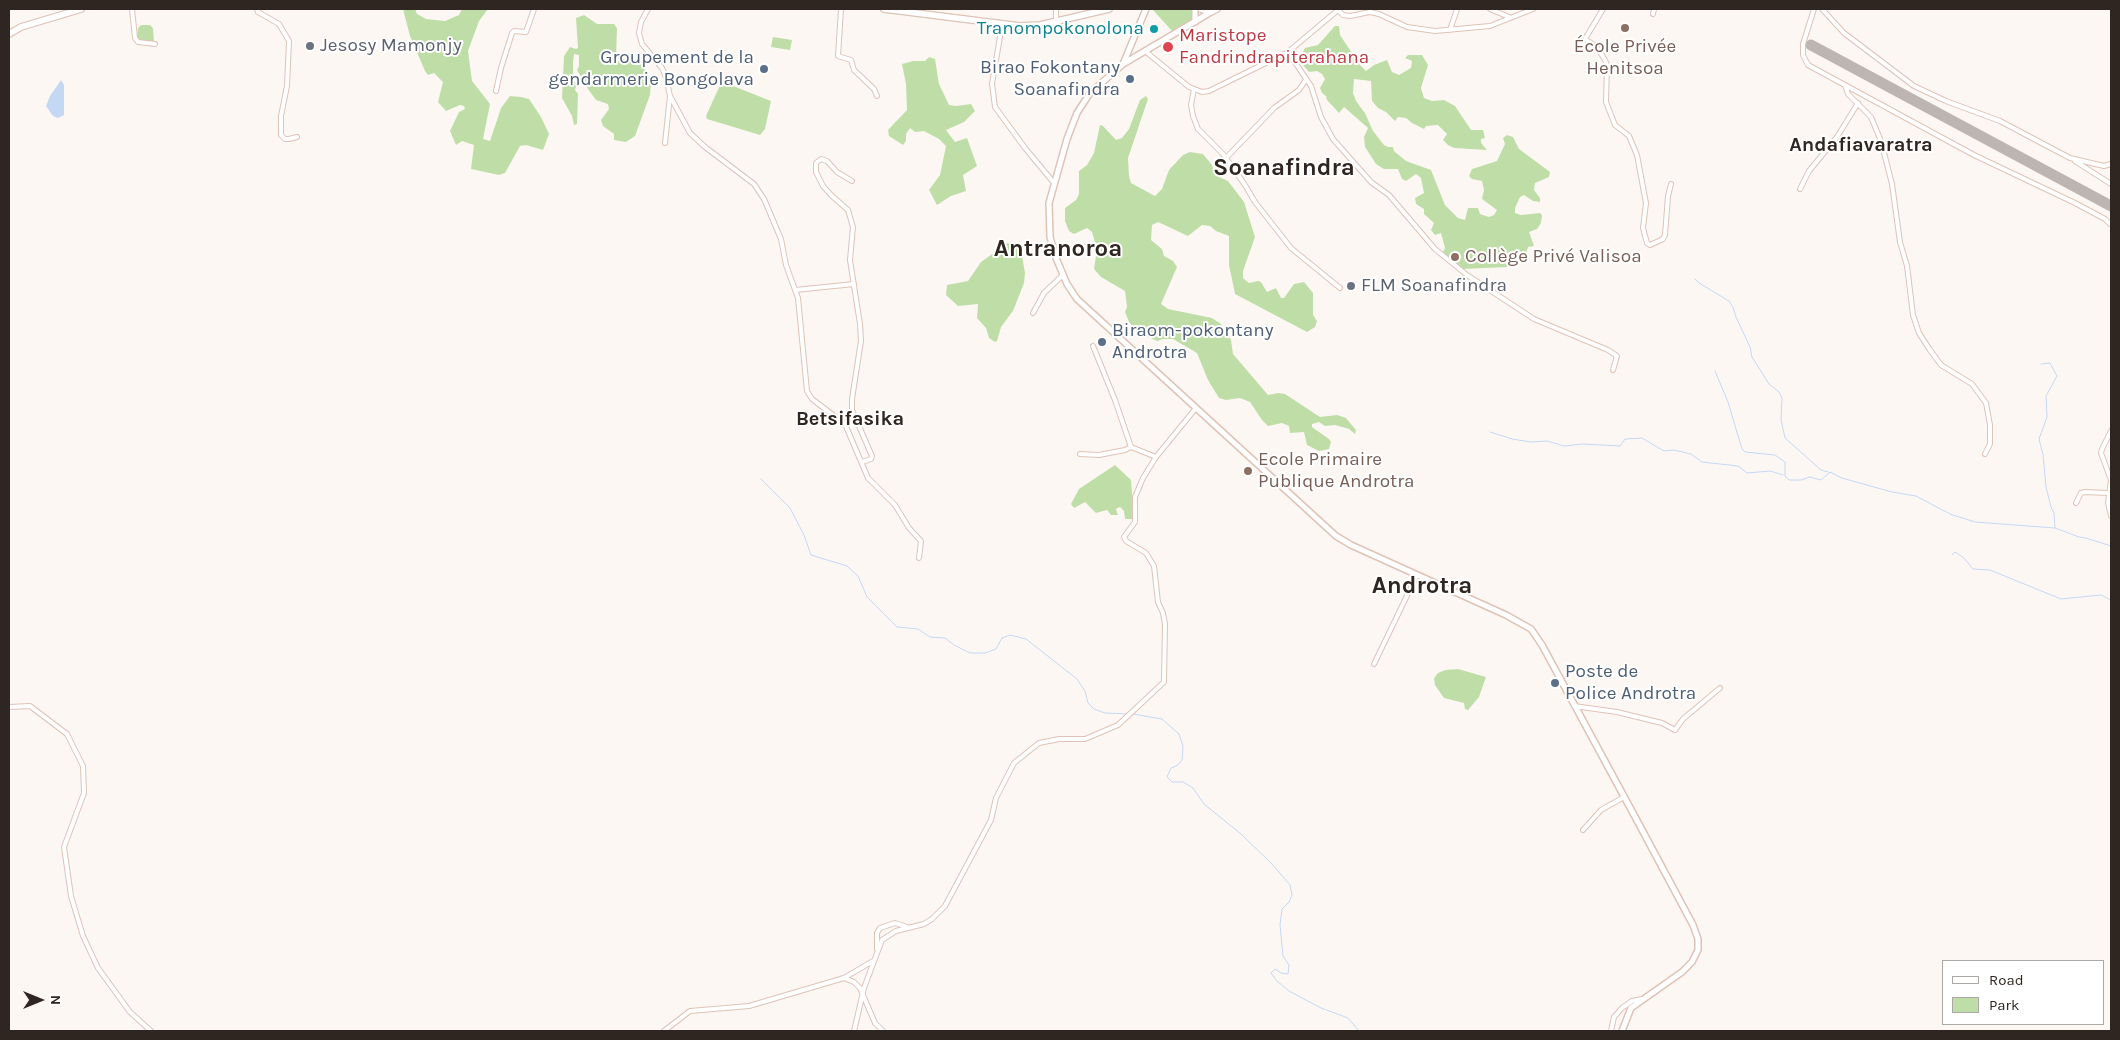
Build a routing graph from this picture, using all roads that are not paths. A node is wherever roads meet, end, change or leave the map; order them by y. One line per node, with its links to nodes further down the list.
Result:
1 (81, 9): 29 (main road)
2 (132, 9): 30 (street)
3 (257, 9): 41 (street)
4 (534, 9): 37 (street)
5 (648, 9): 38 (street)
6 (841, 9): 39 (street)
7 (884, 9): 27 (main road)
8 (1056, 9): 25 (street)
9 (1108, 9): 25 (main road)
10 (1146, 9): 33 (street)
11 (1196, 9): 26 (street)
12 (1201, 9): 22 (main road)
13 (1338, 9): 21 (street); 32 (street)
14 (1457, 9): 28 (street)
15 (1490, 9): 24 (street)
16 (1533, 9): 24 (street)
17 (1603, 9): 48 (street)
18 (1654, 9): 23 (street)
19 (1814, 9): 35 (street)
20 (1822, 9): 44 (street)
21 (1371, 10): 28 (street)
22 (1214, 11): 26 (street)
23 (1653, 14)
24 (1509, 17): 28 (street)
25 (1056, 21): 27 (main road)
26 (1195, 22): 31 (street)
27 (1002, 25): 47 (street)
28 (1450, 30)
29 (9, 34)
30 (155, 44)
31 (1145, 51): 33 (street); 36 (street)
32 (1288, 52): 36 (street); 58 (street)
33 (1123, 64): 47 (street)
34 (1305, 81): 43 (street)
35 (1845, 85): 40 (street); 51 (street)
36 (1194, 89): 43 (street)
37 (496, 91)
38 (670, 96): 42 (street); 55 (street)
39 (877, 96)
40 (1858, 103): 50 (street); 63 (street)
41 (297, 137)
42 (665, 143)
43 (1226, 158): 54 (street)
44 (2070, 158): 45 (street); 49 (street)
45 (2111, 164)
46 (852, 181): 53 (street)
47 (1054, 183): 52 (street)
48 (1671, 184)
49 (2111, 184)
50 (1800, 188)
51 (2111, 225)
52 (1063, 275): 56 (street); 59 (street)
53 (854, 284): 55 (street); 65 (street)
54 (1340, 288)
55 (795, 290): 65 (street)
56 (1033, 314)
57 (1094, 346): 61 (street)
58 (1613, 370)
59 (1196, 408): 64 (street); 70 (street)
60 (2111, 431): 66 (street)
61 (1131, 446): 62 (street); 64 (street)
62 (1080, 454)
63 (1985, 454)
64 (1156, 457): 77 (street)
65 (862, 462): 69 (street)
66 (2108, 493): 67 (street); 68 (street)
67 (2076, 503)
68 (2111, 516)
69 (919, 558)
70 (1417, 575): 71 (street); 73 (street)
71 (1374, 664)
72 (1720, 688): 73 (street)
73 (1574, 706): 75 (street)
74 (9, 707): 83 (street)
75 (1624, 797): 76 (street); 82 (street)
76 (1583, 830)
77 (909, 928): 78 (street); 78 (street)
78 (878, 952): 79 (street)
79 (874, 960): 80 (street); 81 (street)
80 (844, 978): 81 (street); 84 (street)
81 (863, 995): 85 (street); 86 (street)
82 (1642, 999): 87 (street); 88 (street)
83 (151, 1031)
84 (664, 1031)
85 (854, 1031)
86 (883, 1031)
87 (1611, 1031)
88 (1622, 1031)

